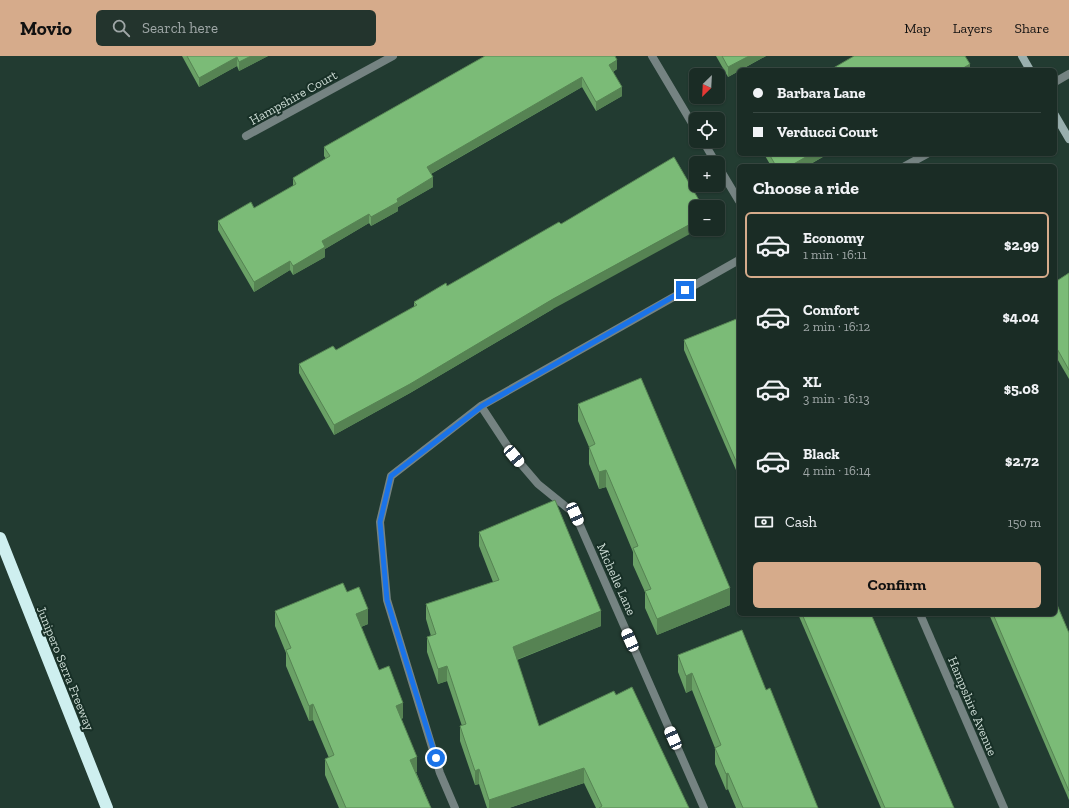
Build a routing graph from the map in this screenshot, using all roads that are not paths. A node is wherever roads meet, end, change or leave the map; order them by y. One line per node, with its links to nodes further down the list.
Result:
1 (394, 56): 9 (street, Hampshire Court)
2 (652, 56): 7 (street)
3 (1022, 56): 4 (main road)
4 (1029, 68)
5 (1069, 74): 6 (street)
6 (1057, 81)
7 (689, 118)
8 (1057, 118): 10 (main road)
9 (246, 136)
10 (1069, 139)
11 (923, 156): 12 (street)
12 (909, 164)
13 (725, 178): 14 (street)
14 (737, 198)
15 (737, 261): 16 (street)
16 (482, 406): 20 (street); 21 (street, Michelle Lane)
17 (0, 538): 19 (highway, Junipero Serra Freeway)
18 (921, 616): 22 (street, Hampshire Avenue)
19 (107, 808)
20 (455, 808)
21 (704, 808)
22 (1004, 808)

